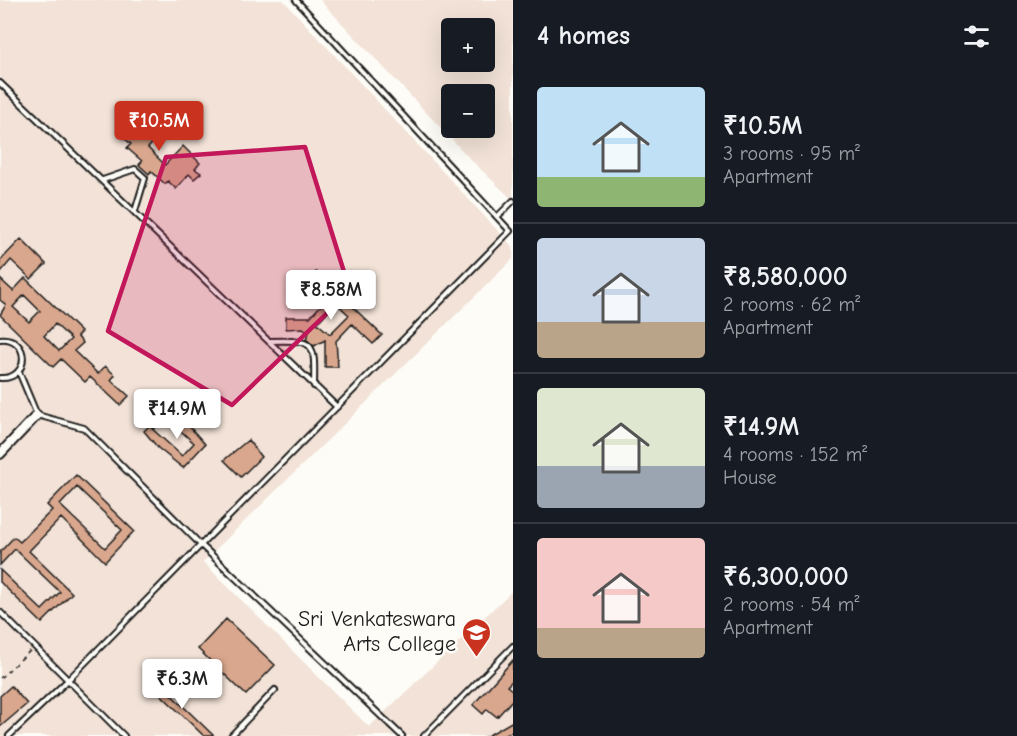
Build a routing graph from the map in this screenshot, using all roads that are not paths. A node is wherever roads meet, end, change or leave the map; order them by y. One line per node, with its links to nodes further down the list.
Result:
1 (296, 0): 6 (lane)
2 (0, 83): 3 (lane)
3 (104, 180): 5 (lane); 5 (lane)
4 (513, 201): 6 (lane)
5 (135, 211): 8 (lane)
6 (497, 217): 12 (lane)
7 (0, 339): 9 (lane)
8 (268, 341): 11 (lane); 11 (lane)
9 (19, 372): 10 (lane); 13 (lane)
10 (0, 378)
11 (314, 386): 12 (lane)
12 (337, 407): 15 (lane)
13 (37, 415): 14 (street); 15 (lane)
14 (0, 454)
15 (200, 544): 18 (lane); 23 (lane)
16 (0, 612): 18 (lane)
17 (513, 646): 24 (lane)
18 (67, 681): 20 (lane); 21 (lane)
19 (275, 690): 22 (lane)
20 (9, 736)
21 (124, 736)
22 (231, 736)
23 (402, 736)
24 (424, 736)

